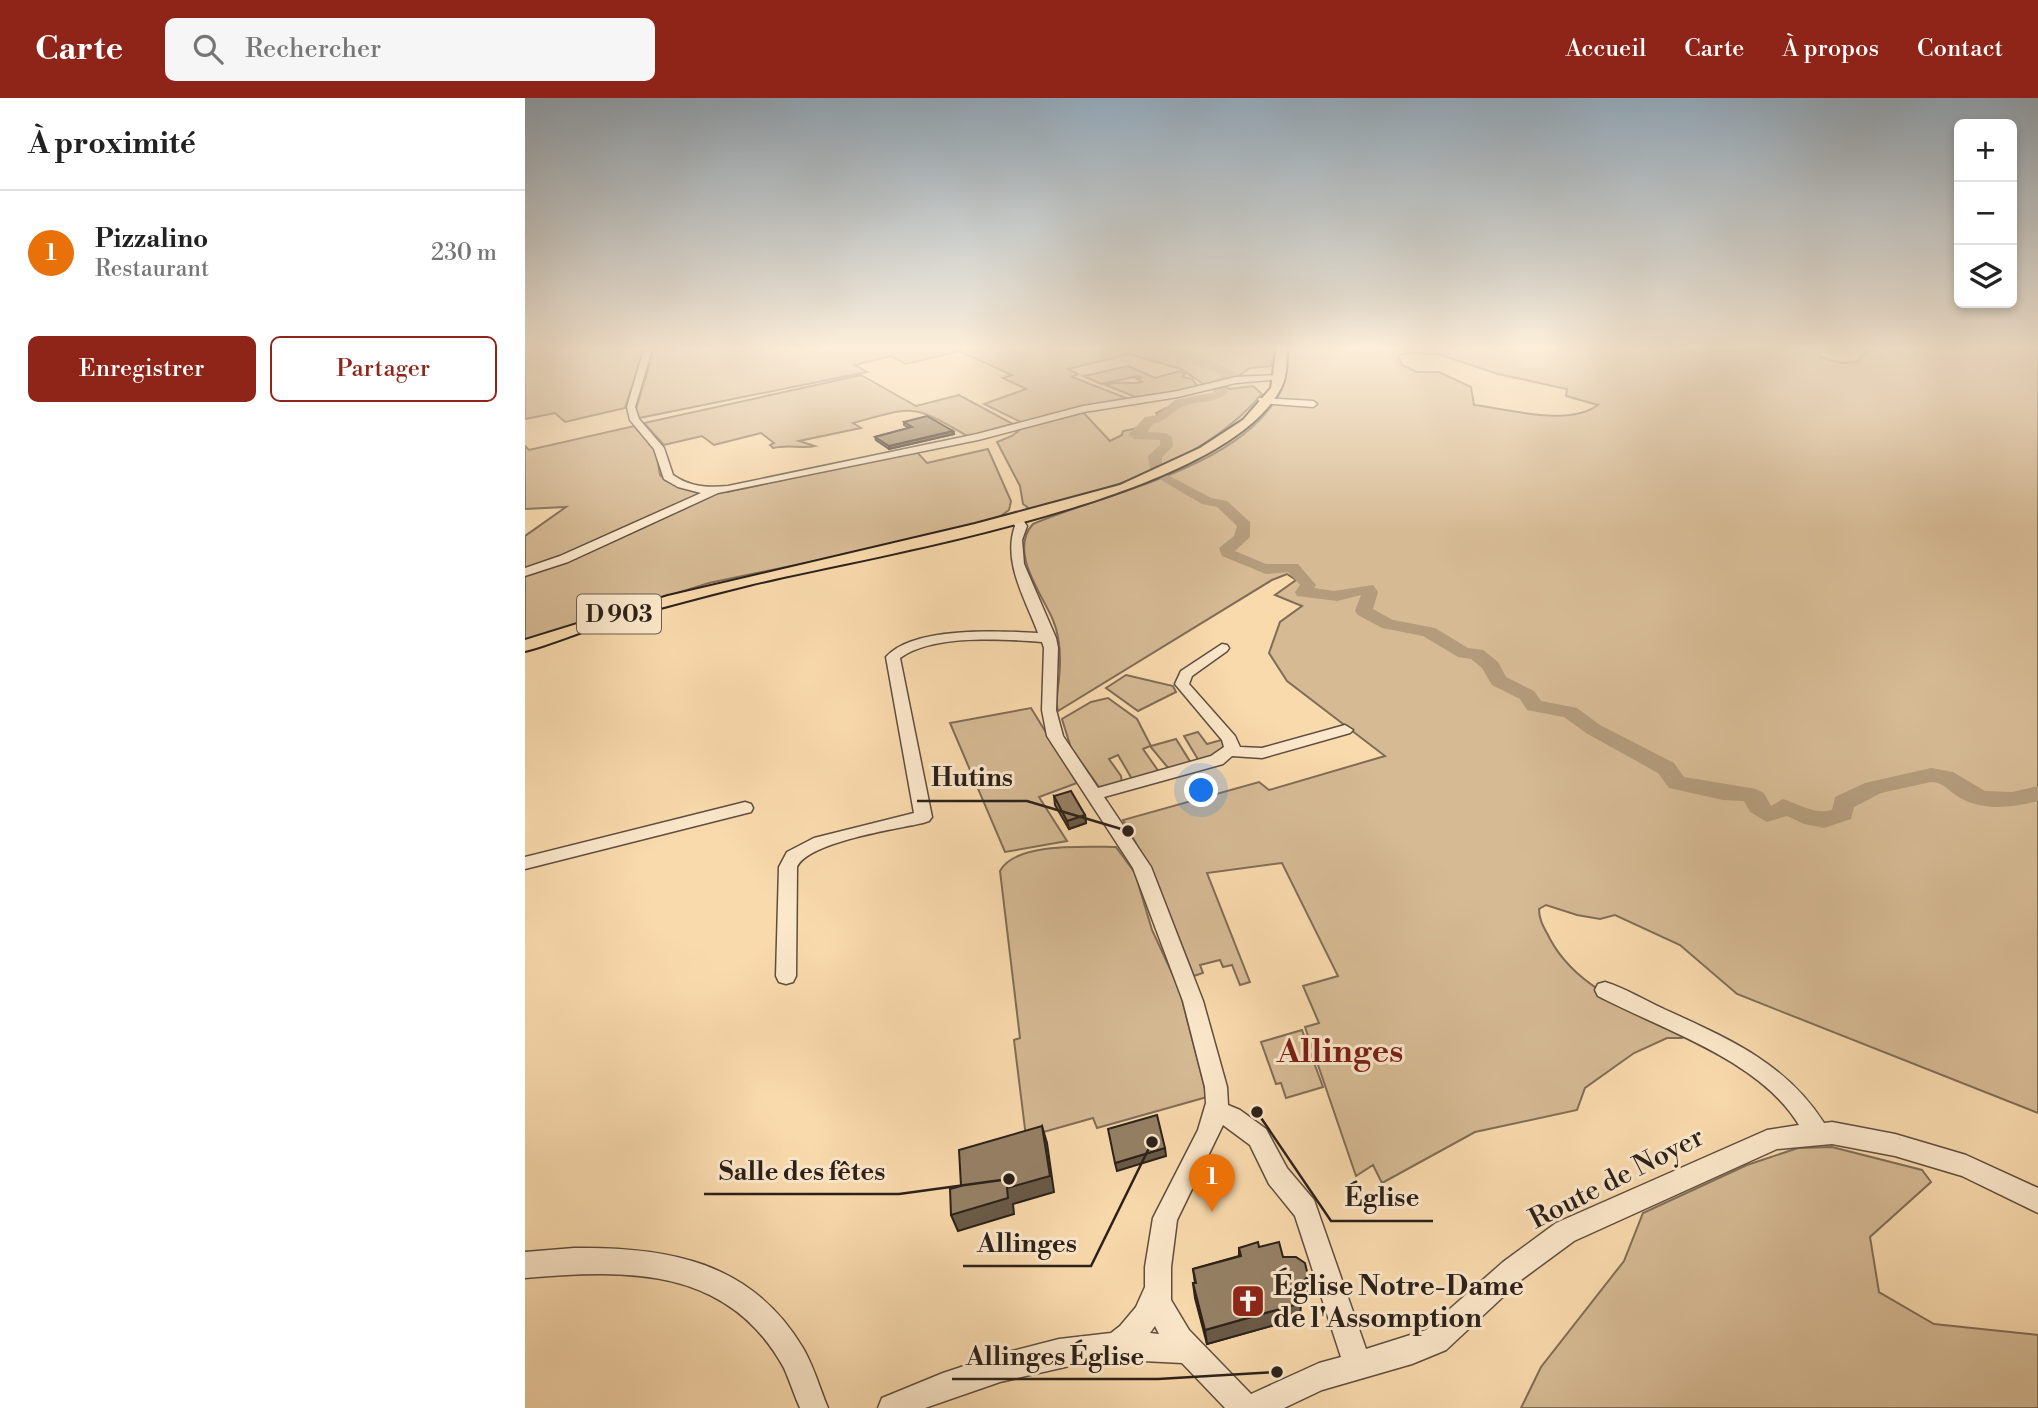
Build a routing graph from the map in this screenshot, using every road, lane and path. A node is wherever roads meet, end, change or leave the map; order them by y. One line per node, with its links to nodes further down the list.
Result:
1 (631, 407): 4 (street)
2 (1098, 407): 4 (street)
3 (1259, 407): 5 (main road, D 903)
4 (716, 490): 6 (street)
5 (1013, 522): 7 (street); 8 (main road, D 903)
6 (525, 572)
7 (1049, 638): 12 (street); 15 (street)
8 (525, 646)
9 (1222, 648): 11 (street)
10 (1345, 730): 11 (street)
11 (1231, 751): 12 (street)
12 (1093, 795): 17 (street)
13 (745, 808): 14 (street)
14 (525, 863)
15 (786, 976)
16 (1605, 990): 18 (street)
17 (1222, 1114): 21 (street); 24 (street)
18 (1817, 1133): 19 (street, Route de Noyer); 24 (street, Route de Noyer)
19 (2038, 1200)
20 (525, 1265): 26 (street)
21 (1157, 1289): 22 (street); 23 (street)
22 (1115, 1346): 23 (street); 27 (street)
23 (1189, 1350): 28 (street)
24 (1358, 1366): 25 (street, Route de Noyer)
25 (1267, 1404)
26 (814, 1408)
27 (892, 1408)
28 (1245, 1408)

